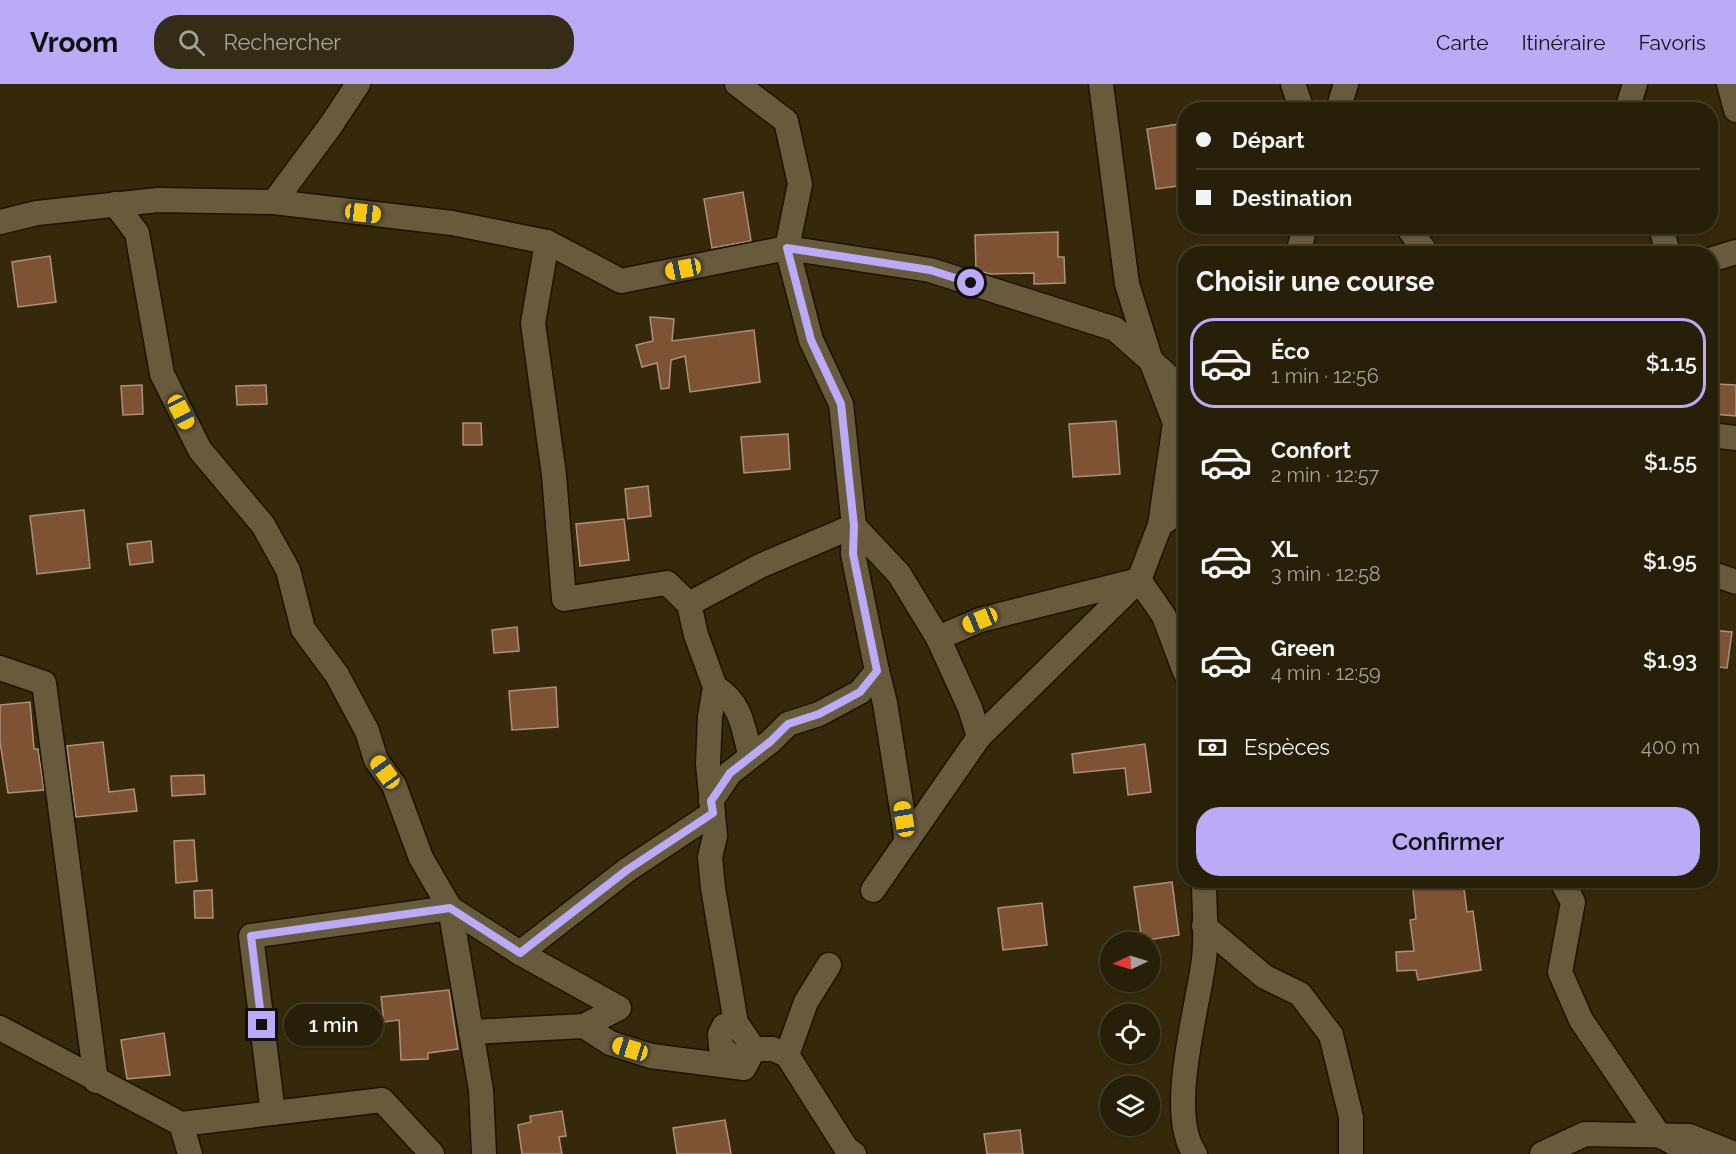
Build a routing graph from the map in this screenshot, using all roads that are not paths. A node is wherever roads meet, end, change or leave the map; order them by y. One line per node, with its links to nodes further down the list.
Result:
1 (358, 84): 12 (street)
2 (737, 84): 16 (street)
3 (1101, 84): 19 (street)
4 (1293, 84): 8 (street)
5 (1346, 84): 9 (street)
6 (1635, 84): 10 (street)
7 (1729, 84): 11 (street)
8 (1299, 102)
9 (1340, 102)
10 (1629, 102)
11 (1736, 110)
12 (274, 202): 13 (street); 15 (street)
13 (116, 204): 14 (street); 44 (street)
14 (0, 222)
15 (547, 242): 16 (street); 29 (street)
16 (787, 248): 19 (street); 25 (street)
17 (1736, 252): 18 (street)
18 (1718, 258)
19 (1151, 361): 20 (street); 24 (street)
20 (1178, 385)
21 (1718, 436): 22 (street)
22 (1736, 438)
23 (1178, 512): 24 (street)
24 (1160, 525): 27 (street)
25 (854, 526): 29 (street); 30 (street); 33 (street)
26 (1718, 576): 28 (street)
27 (1139, 580): 30 (street); 31 (street); 37 (street)
28 (1736, 582)
29 (689, 604): 34 (street)
30 (938, 638): 37 (street)
31 (1178, 653)
32 (0, 668): 53 (street)
33 (877, 671): 36 (street); 40 (street)
34 (715, 687): 35 (street); 39 (street)
35 (741, 718): 36 (street); 38 (street)
36 (783, 729): 38 (street)
37 (979, 737): 40 (street)
38 (750, 754): 39 (street)
39 (712, 807): 46 (street); 52 (street)
40 (907, 841): 43 (street)
41 (1204, 888): 45 (street)
42 (1565, 888): 56 (street)
43 (873, 890)
44 (450, 908): 46 (street); 50 (street); 54 (street)
45 (1204, 926): 61 (street); 62 (street)
46 (520, 953): 48 (street)
47 (829, 964): 51 (street)
48 (584, 1026): 50 (street); 52 (street)
49 (0, 1028): 53 (street)
50 (471, 1032): 59 (street)
51 (787, 1055): 52 (street); 60 (street)
52 (749, 1058)
53 (96, 1081): 55 (street)
54 (273, 1113): 55 (street); 58 (street)
55 (181, 1124): 57 (street)
56 (1659, 1135): 63 (street); 64 (street); 65 (street)
57 (190, 1154)
58 (432, 1154)
59 (484, 1154)
60 (854, 1154)
61 (1195, 1154)
62 (1351, 1154)
63 (1542, 1154)
64 (1694, 1154)
65 (1735, 1154)

